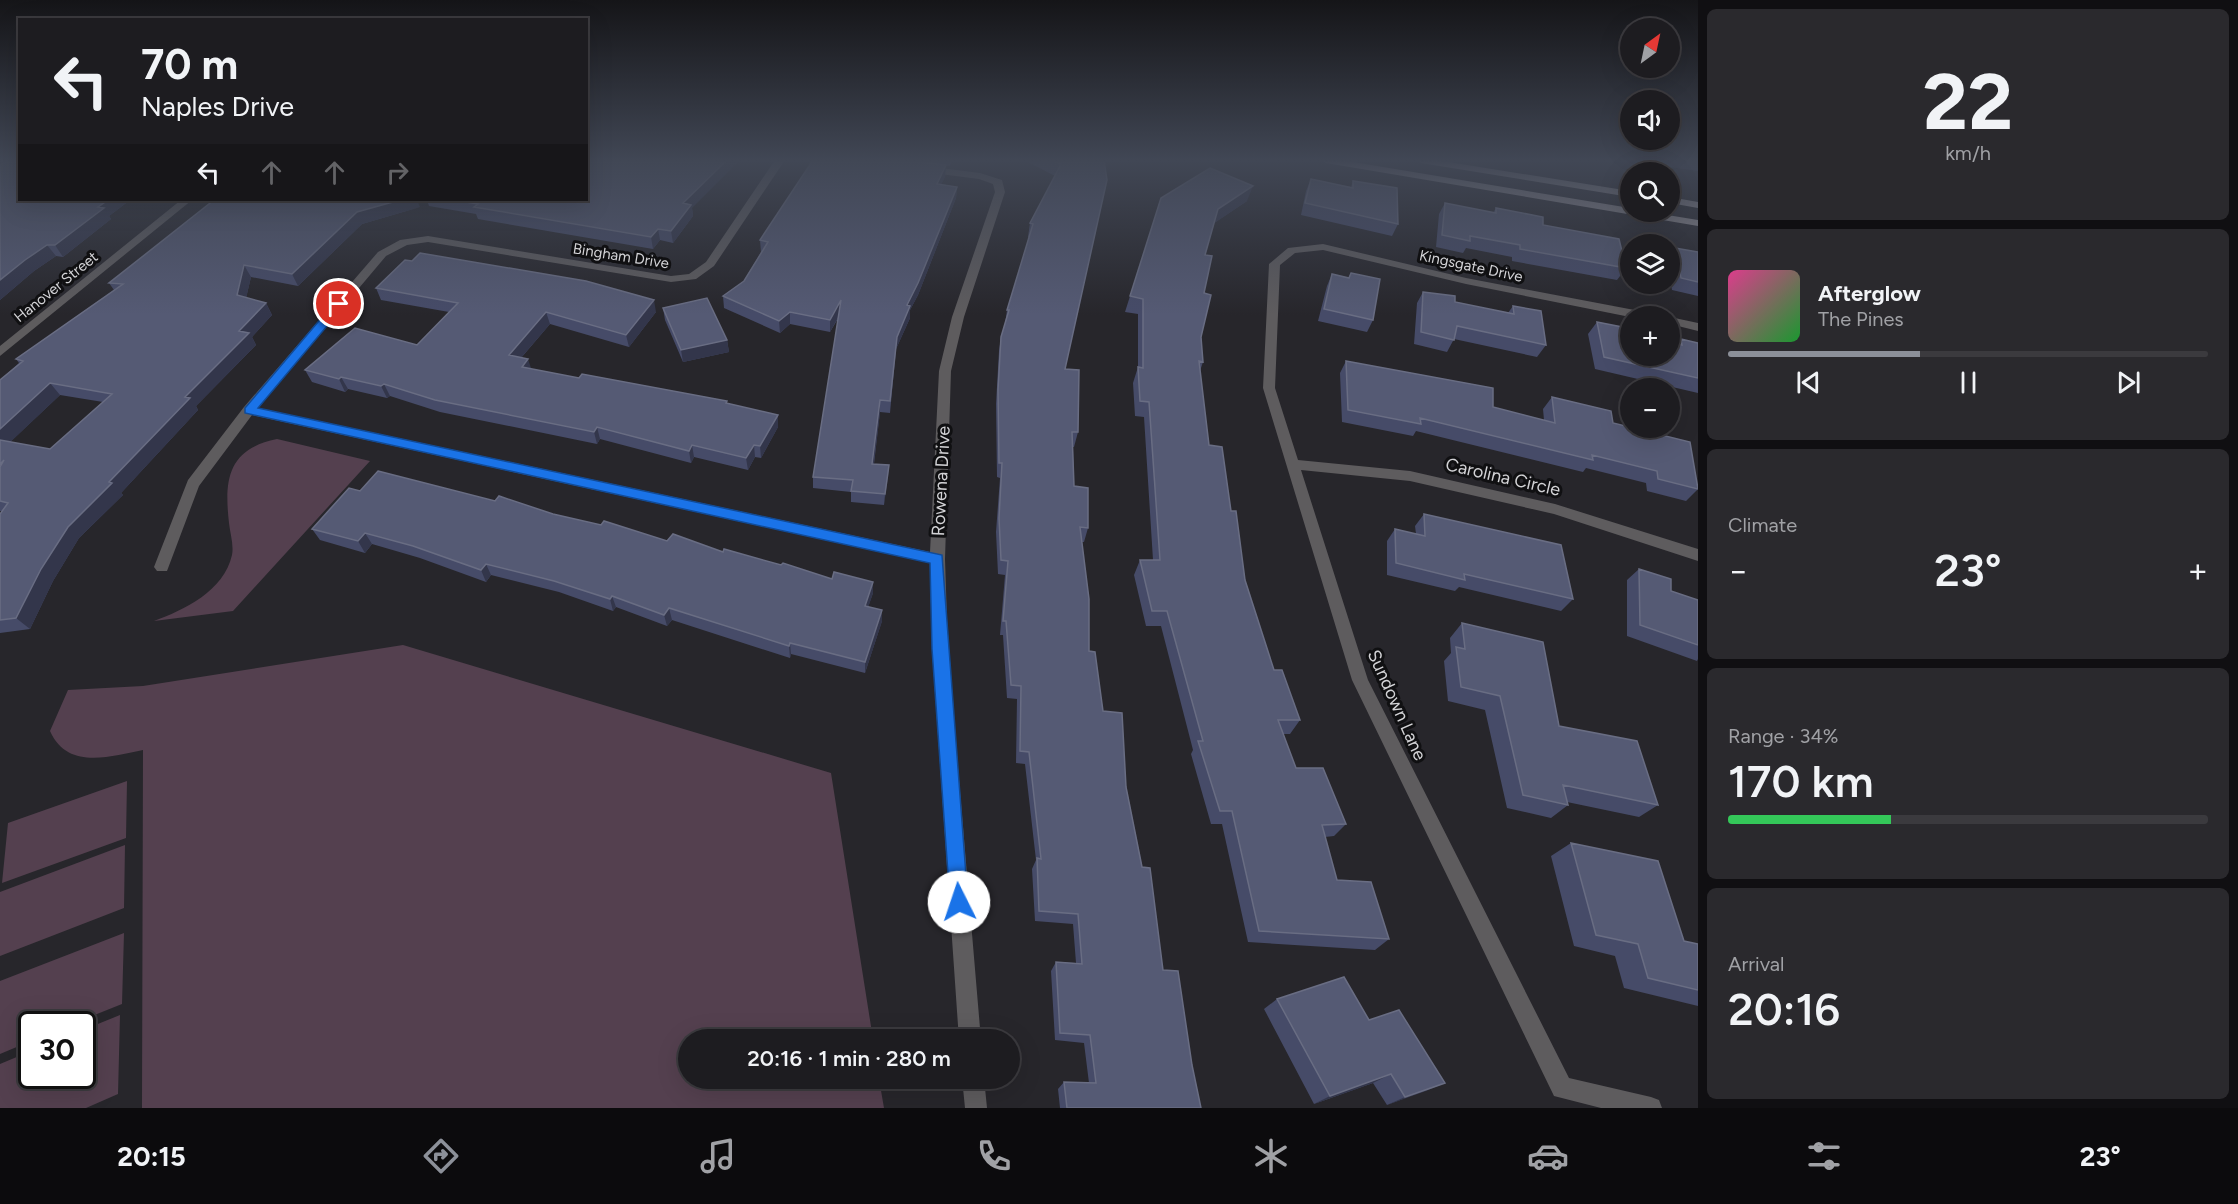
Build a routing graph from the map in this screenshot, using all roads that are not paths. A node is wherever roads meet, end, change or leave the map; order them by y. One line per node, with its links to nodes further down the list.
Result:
1 (173, 212): 10 (street, Hanover Street)
2 (745, 212): 11 (street, Bingham Drive)
3 (993, 212): 14 (street, Rowena Drive)
4 (1627, 212): 5 (main road)
5 (1698, 224)
6 (1292, 250): 7 (street, Kingsgate Drive); 12 (street, Sundown Lane)
7 (1620, 311)
8 (1680, 323): 9 (street)
9 (1698, 327)
10 (0, 352)
11 (249, 411): 14 (street); 15 (street)
12 (1292, 464): 13 (street, Carolina Circle); 19 (street, Sundown Lane)
13 (1698, 555)
14 (937, 559): 16 (street, Rowena Drive)
15 (162, 567)
16 (969, 1029)
17 (974, 1089): 18 (street)
18 (976, 1108)
19 (1651, 1108)

